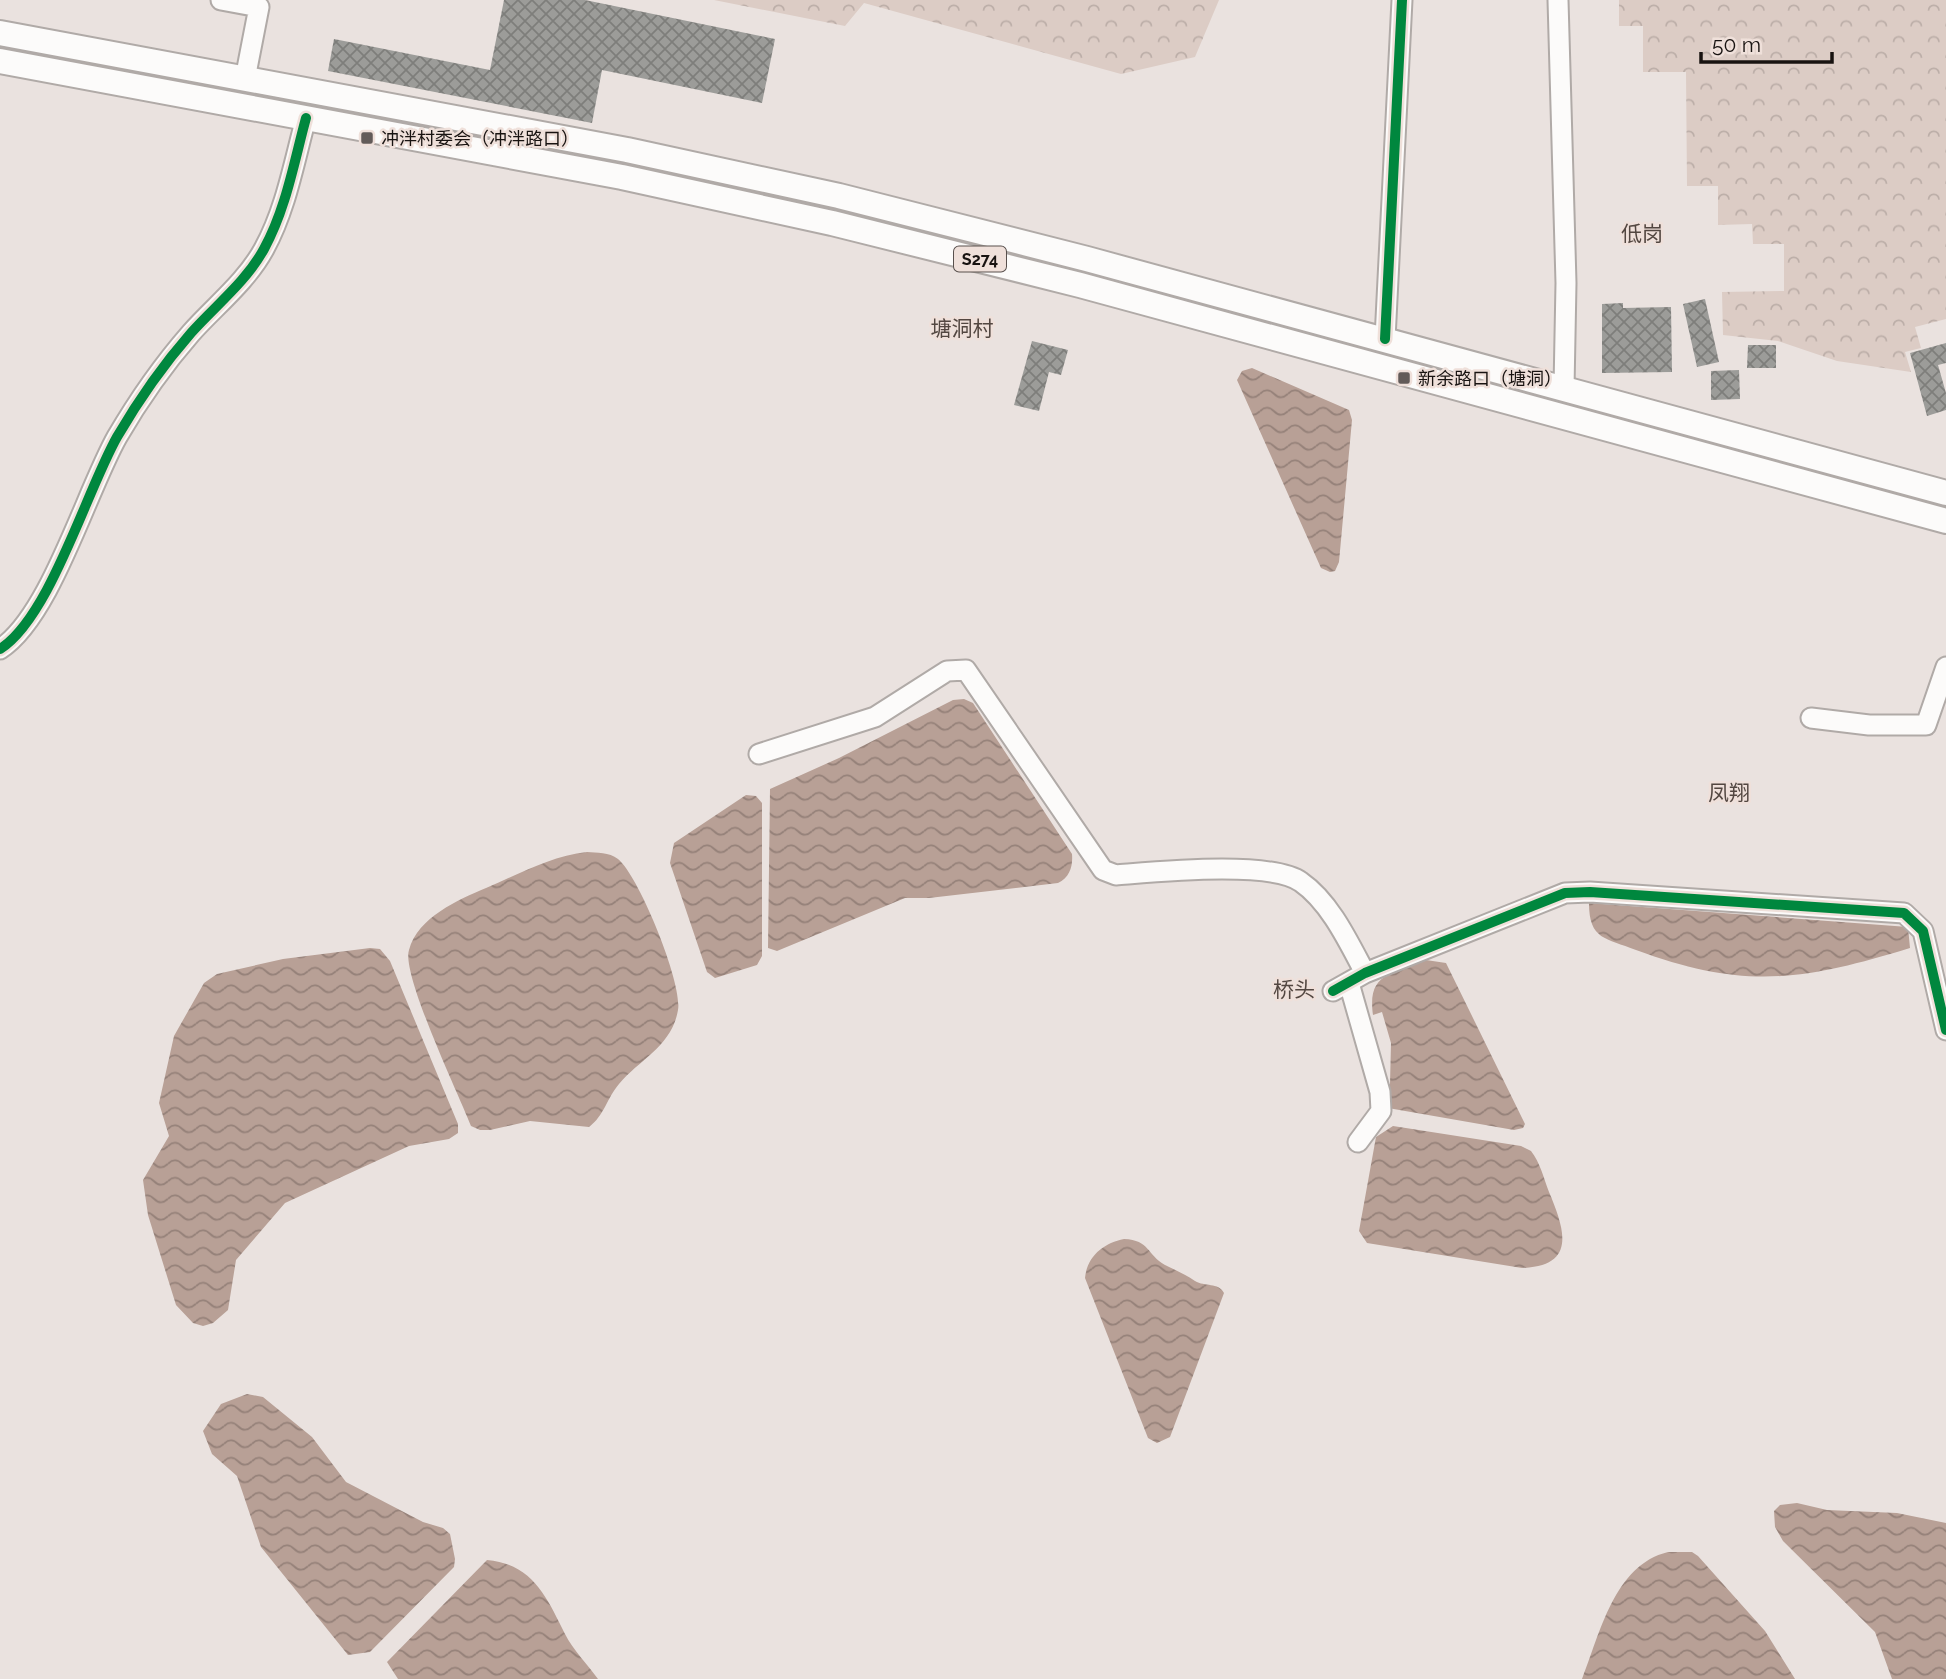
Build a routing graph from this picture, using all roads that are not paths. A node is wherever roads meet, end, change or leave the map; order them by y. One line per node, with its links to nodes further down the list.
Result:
1 (220, 0): 6 (street)
2 (1402, 0): 8 (street)
3 (1558, 0): 9 (street)
4 (0, 33): 6 (main road, S274)
5 (0, 61): 7 (main road, S274)
6 (245, 79): 8 (main road, S274)
7 (306, 118): 11 (main road, S274); 12 (street)
8 (1385, 339): 9 (main road, S274)
9 (1564, 388): 10 (main road, S274)
10 (1946, 493)
11 (1946, 521)
12 (0, 649)
13 (1946, 667): 14 (street)
14 (1811, 718)
15 (759, 754): 16 (street)
16 (1349, 982): 17 (street); 18 (street)
17 (1946, 1030)
18 (1358, 1142)

